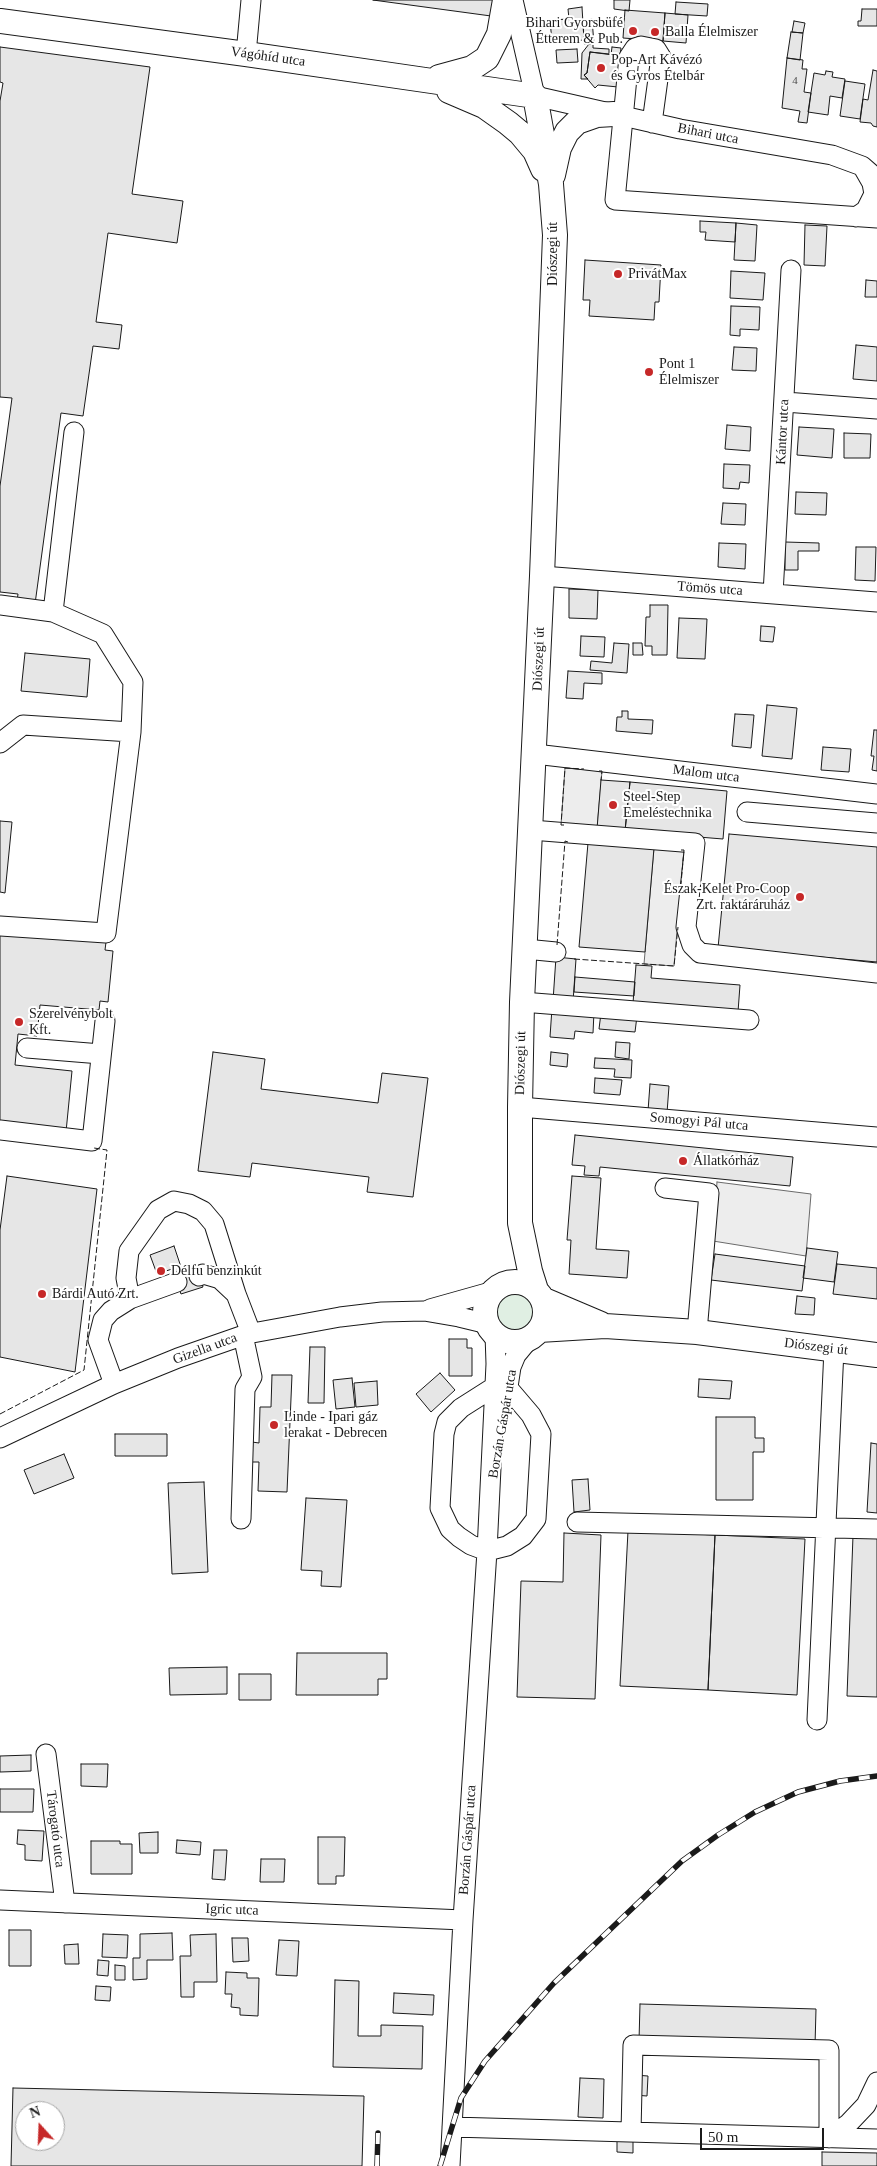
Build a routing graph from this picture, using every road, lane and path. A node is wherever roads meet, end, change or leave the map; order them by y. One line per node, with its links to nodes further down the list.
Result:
1 (251, 0): 5 (street)
2 (506, 0): 6 (main road)
3 (512, 0): 7 (street)
4 (0, 21): 5 (main road, Vágóhíd utca)
5 (246, 54): 6 (main road, Vágóhíd utca)
6 (425, 79): 7 (main road, Vágóhíd utca); 12 (main road)
7 (535, 96): 8 (street, Bihari utca); 12 (main road, Diószegi út)
8 (619, 115): 9 (street, Bihari utca); 9 (street); 12 (main road); 13 (street)
9 (652, 123): 10 (street, Bihari utca)
10 (862, 166): 11 (street, Bihari utca); 13 (street)
11 (877, 179)
12 (551, 184): 19 (main road, Diószegi út)
13 (856, 217): 14 (street)
14 (877, 218)
15 (792, 270): 16 (street, Kántor utca)
16 (785, 402): 17 (street); 20 (street, Kántor utca)
17 (877, 409)
18 (74, 432): 23 (street)
19 (542, 576): 20 (street, Tömös utca); 26 (main road, Diószegi út)
20 (773, 594): 21 (street, Tömös utca)
21 (877, 602)
22 (0, 605): 23 (street)
23 (53, 612): 24 (street)
24 (131, 732): 25 (street); 31 (street)
25 (0, 743)
26 (535, 754): 27 (street, Malom utca); 30 (main road, Diószegi út)
27 (877, 794)
28 (747, 812): 29 (street)
29 (877, 824)
30 (531, 830): 32 (main road, Diószegi út); 34 (street)
31 (0, 926)
32 (525, 949): 33 (street); 35 (main road, Diószegi út)
33 (556, 952)
34 (877, 973)
35 (522, 1002): 37 (street); 40 (main road, Diószegi út)
36 (105, 1020): 39 (street)
37 (749, 1020)
38 (27, 1048): 39 (street)
39 (101, 1054): 41 (street)
40 (520, 1107): 42 (street, Somogyi Pál utca); 44 (main road, Diószegi út)
41 (0, 1130)
42 (877, 1138)
43 (665, 1188): 54 (street)
44 (520, 1223): 47 (main road, Diószegi út); 49 (main road, Diószegi út)
45 (198, 1276): 48 (street)
46 (177, 1282): 50 (street)
47 (499, 1287): 49 (main road); 51 (street, Gizella utca); 53 (main road)
48 (236, 1294): 50 (street); 55 (street)
49 (539, 1294): 52 (main road, Diószegi út); 56 (main road)
50 (130, 1299): 59 (street)
51 (424, 1311): 53 (street, Gizella utca); 55 (street, Gizella utca)
52 (605, 1326): 54 (main road, Diószegi út); 56 (main road, Diószegi út)
53 (492, 1329): 56 (main road); 60 (street, Borzán Gáspár utca)
54 (697, 1332): 57 (main road, Diószegi út)
55 (247, 1334): 59 (street, Gizella utca); 62 (street)
56 (534, 1334): 60 (street, Borzán Gáspár utca)
57 (834, 1349): 58 (main road, Diószegi út); 64 (street)
58 (877, 1354)
59 (114, 1384): 61 (street, Gizella utca)
60 (501, 1388): 66 (street, Borzán Gáspár utca); 66 (street); 66 (street)
61 (0, 1438)
62 (241, 1518)
63 (577, 1522): 64 (street)
64 (826, 1527): 65 (street); 67 (street)
65 (877, 1529)
66 (487, 1551): 71 (street, Borzán Gáspár utca)
67 (817, 1720)
68 (46, 1754): 70 (street, Tárogató utca)
69 (0, 1900): 70 (street, Igric utca)
70 (65, 1903): 71 (street, Igric utca)
71 (463, 1920): 73 (street, Borzán Gáspár utca)
72 (877, 2082): 75 (street)
73 (452, 2127): 74 (street); 77 (street, Borzán Gáspár utca)
74 (631, 2132): 75 (street); 75 (street)
75 (828, 2138): 76 (street)
76 (877, 2139)
77 (450, 2166)

